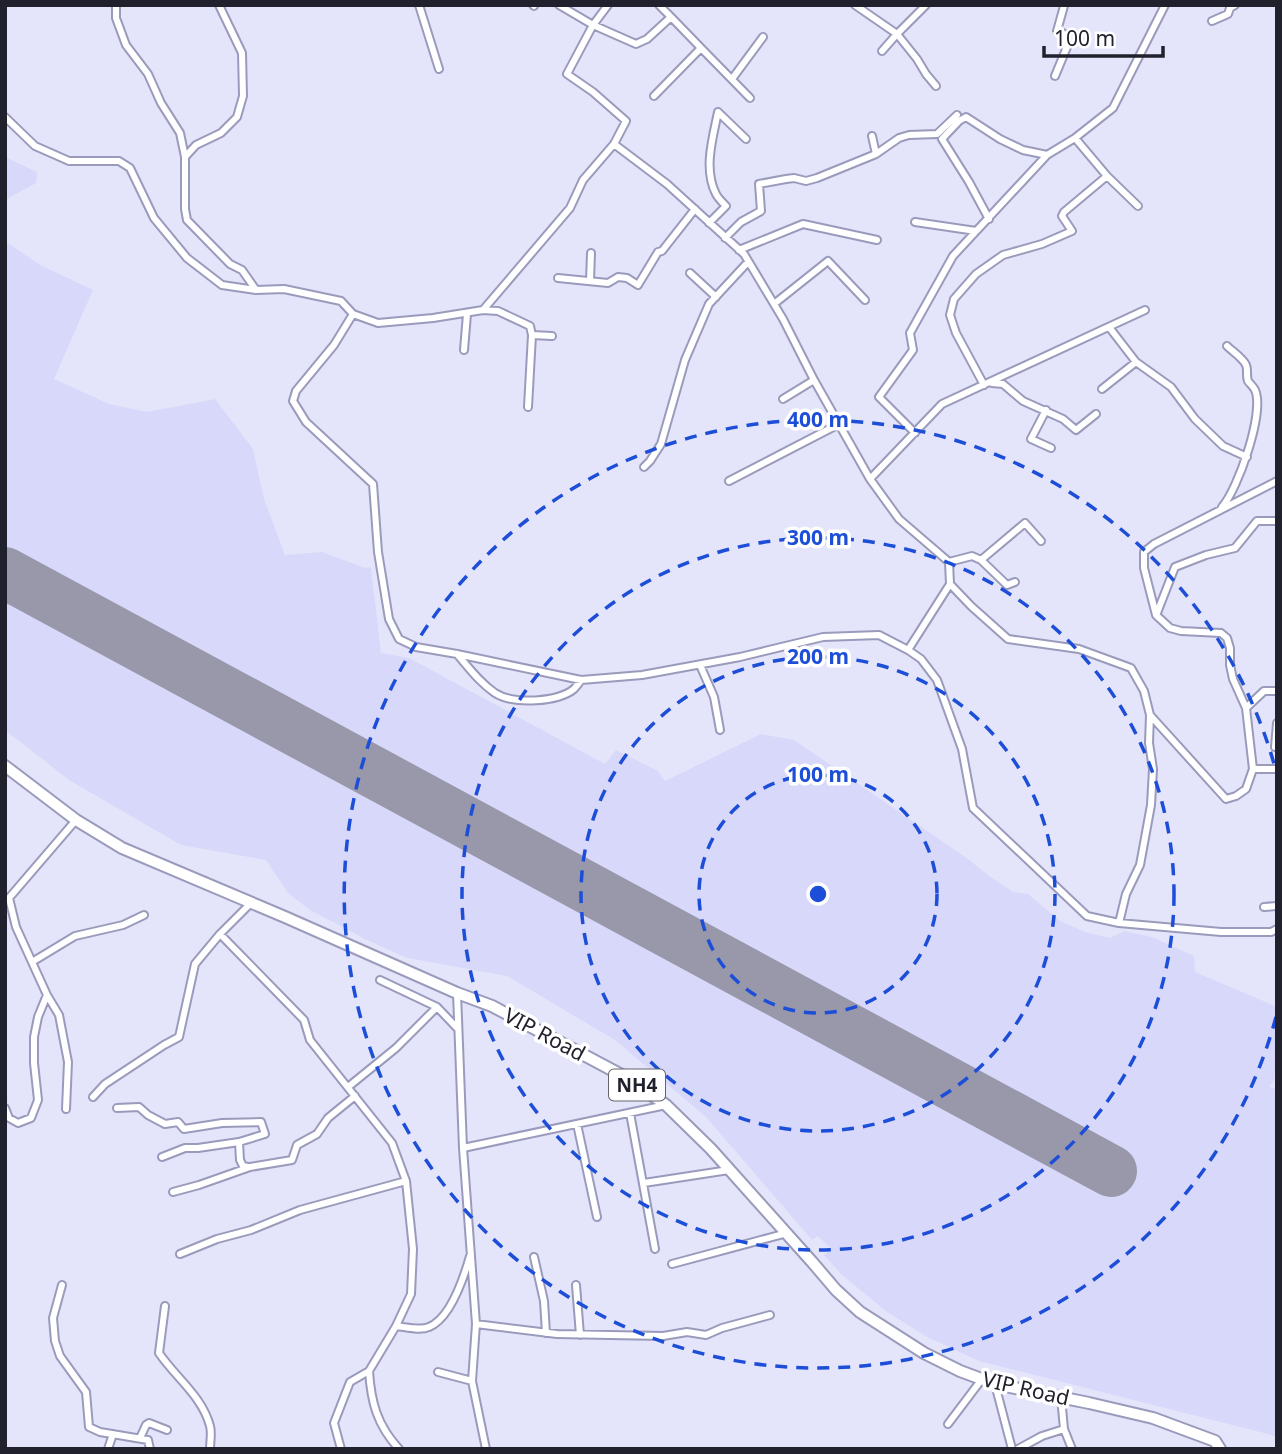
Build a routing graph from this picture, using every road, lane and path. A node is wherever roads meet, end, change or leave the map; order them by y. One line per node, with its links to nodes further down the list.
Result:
1 (116, 5): 33 (street)
2 (219, 5): 33 (street)
3 (419, 5): 19 (street)
4 (559, 5): 14 (street)
5 (608, 5): 14 (street)
6 (659, 5): 12 (street)
7 (855, 5): 15 (street)
8 (926, 5): 15 (street)
9 (1165, 5): 28 (street)
10 (1064, 6): 20 (street)
11 (1230, 6): 13 (street)
12 (671, 17): 14 (street); 17 (street)
13 (1212, 21)
14 (593, 25): 30 (street)
15 (897, 34): 18 (street); 22 (street)
16 (763, 37): 21 (street)
17 (701, 48): 21 (street); 23 (street)
18 (882, 51)
19 (439, 69)
20 (1055, 76)
21 (732, 79): 24 (street)
22 (936, 86)
23 (654, 96)
24 (750, 98)
25 (957, 115): 31 (street)
26 (5, 117): 49 (street)
27 (872, 136): 31 (street)
28 (1075, 138): 32 (street); 34 (street)
29 (746, 139): 39 (street)
30 (614, 144): 36 (street); 53 (street)
31 (876, 154): 41 (street)
32 (1047, 155): 37 (street); 37 (street)
33 (185, 156): 49 (street)
34 (1107, 176): 35 (street); 64 (street)
35 (1138, 206)
36 (695, 209): 39 (street); 48 (street)
37 (989, 219): 40 (street)
38 (915, 222): 40 (street)
39 (709, 223): 41 (street)
40 (976, 231): 71 (street)
41 (725, 238): 43 (street)
42 (877, 240): 43 (street)
43 (739, 250): 45 (street)
44 (591, 253): 48 (street)
45 (748, 262): 50 (street); 52 (street)
46 (690, 272): 50 (street)
47 (558, 278): 48 (street)
48 (590, 281)
49 (256, 290): 56 (street)
50 (716, 297): 74 (street)
51 (865, 300): 52 (street)
52 (774, 304): 63 (street)
53 (483, 310): 55 (street); 58 (street)
54 (1145, 310): 57 (street)
55 (467, 313): 56 (street); 61 (street)
56 (353, 314): 87 (street)
57 (1109, 327): 62 (street); 64 (street)
58 (532, 335): 59 (street); 67 (street)
59 (552, 336)
60 (1227, 346): 73 (street)
61 (464, 350)
62 (1136, 362): 65 (street); 73 (street)
63 (814, 380): 66 (street); 70 (street)
64 (987, 384): 68 (street); 71 (street)
65 (1102, 389)
66 (783, 398)
67 (528, 407)
68 (1046, 411): 69 (street); 72 (street)
69 (1096, 414)
70 (839, 424): 75 (street); 76 (street)
71 (915, 433): 75 (street)
72 (1051, 448)
73 (1247, 457): 78 (street)
74 (644, 467)
75 (870, 480): 82 (street)
76 (729, 481)
77 (1277, 481): 78 (street)
78 (1215, 513): 85 (street)
79 (1277, 521): 85 (street)
80 (1041, 541): 81 (street)
81 (981, 560): 82 (street); 83 (street)
82 (949, 562): 84 (street)
83 (1015, 582)
84 (950, 584): 86 (street); 92 (street)
85 (1156, 615): 91 (street)
86 (908, 650): 88 (street); 104 (street)
87 (457, 654): 89 (street); 89 (street)
88 (700, 664): 89 (street); 94 (street)
89 (582, 680)
90 (1277, 691): 91 (street)
91 (1246, 708): 97 (street)
92 (1150, 715): 97 (street); 104 (street)
93 (1277, 723): 95 (street)
94 (720, 730)
95 (1275, 747)
96 (5, 766): 99 (highway, VIP Road / NH4)
97 (1253, 769): 98 (street)
98 (1277, 769)
99 (76, 820): 100 (highway, VIP Road / NH4); 107 (street)
100 (251, 903): 106 (street); 109 (highway, VIP Road / NH4)
101 (1264, 907): 102 (street)
102 (1276, 908)
103 (144, 915): 107 (street)
104 (1119, 923): 105 (street)
105 (1277, 929)
106 (220, 934): 113 (street); 115 (street)
107 (32, 962): 110 (street)
108 (380, 980): 111 (street)
109 (457, 993): 112 (street); 116 (highway, VIP Road / NH4)
110 (47, 995): 117 (street); 119 (street)
111 (437, 1007): 112 (street); 113 (street)
112 (458, 1029): 123 (street)
113 (348, 1087): 114 (street)
114 (355, 1096): 125 (street); 127 (street)
115 (93, 1097)
116 (666, 1105): 120 (street); 126 (highway, VIP Road / NH4)
117 (5, 1108)
118 (117, 1108): 122 (street)
119 (66, 1109)
120 (630, 1112): 121 (street); 128 (street)
121 (577, 1124): 123 (street); 130 (street)
122 (239, 1142): 124 (street); 125 (street)
123 (463, 1148): 133 (street)
124 (162, 1157)
125 (250, 1167): 129 (street)
126 (729, 1170): 128 (street); 131 (highway, VIP Road / NH4)
127 (406, 1181): 134 (street); 142 (street)
128 (644, 1183): 132 (street)
129 (173, 1192)
130 (597, 1217)
131 (786, 1233): 136 (street); 147 (highway, VIP Road / NH4)
132 (655, 1249)
133 (471, 1253): 141 (street); 142 (street)
134 (180, 1254)
135 (534, 1256): 143 (street)
136 (672, 1264)
137 (62, 1285): 154 (street)
138 (576, 1285): 144 (street)
139 (164, 1306): 158 (street)
140 (771, 1315): 144 (street)
141 (476, 1324): 143 (street); 148 (street)
142 (396, 1326): 145 (street)
143 (546, 1333): 144 (street)
144 (580, 1335)
145 (369, 1371): 159 (street); 160 (street)
146 (439, 1372): 148 (street)
147 (982, 1379): 149 (highway, VIP Road / NH4); 151 (street)
148 (472, 1381): 161 (street)
149 (995, 1384): 150 (highway, VIP Road / NH4); 162 (street)
150 (1061, 1397): 152 (street); 165 (highway, VIP Road / NH4)
151 (948, 1424)
152 (1064, 1429): 163 (street); 164 (street)
153 (166, 1430): 155 (street)
154 (113, 1434): 155 (street); 156 (street)
155 (139, 1438): 157 (street)
156 (108, 1449)
157 (150, 1449)
158 (210, 1449)
159 (341, 1449)
160 (400, 1449)
161 (486, 1449)
162 (1012, 1449)
163 (1018, 1449)
164 (1072, 1449)
165 (1220, 1449)

